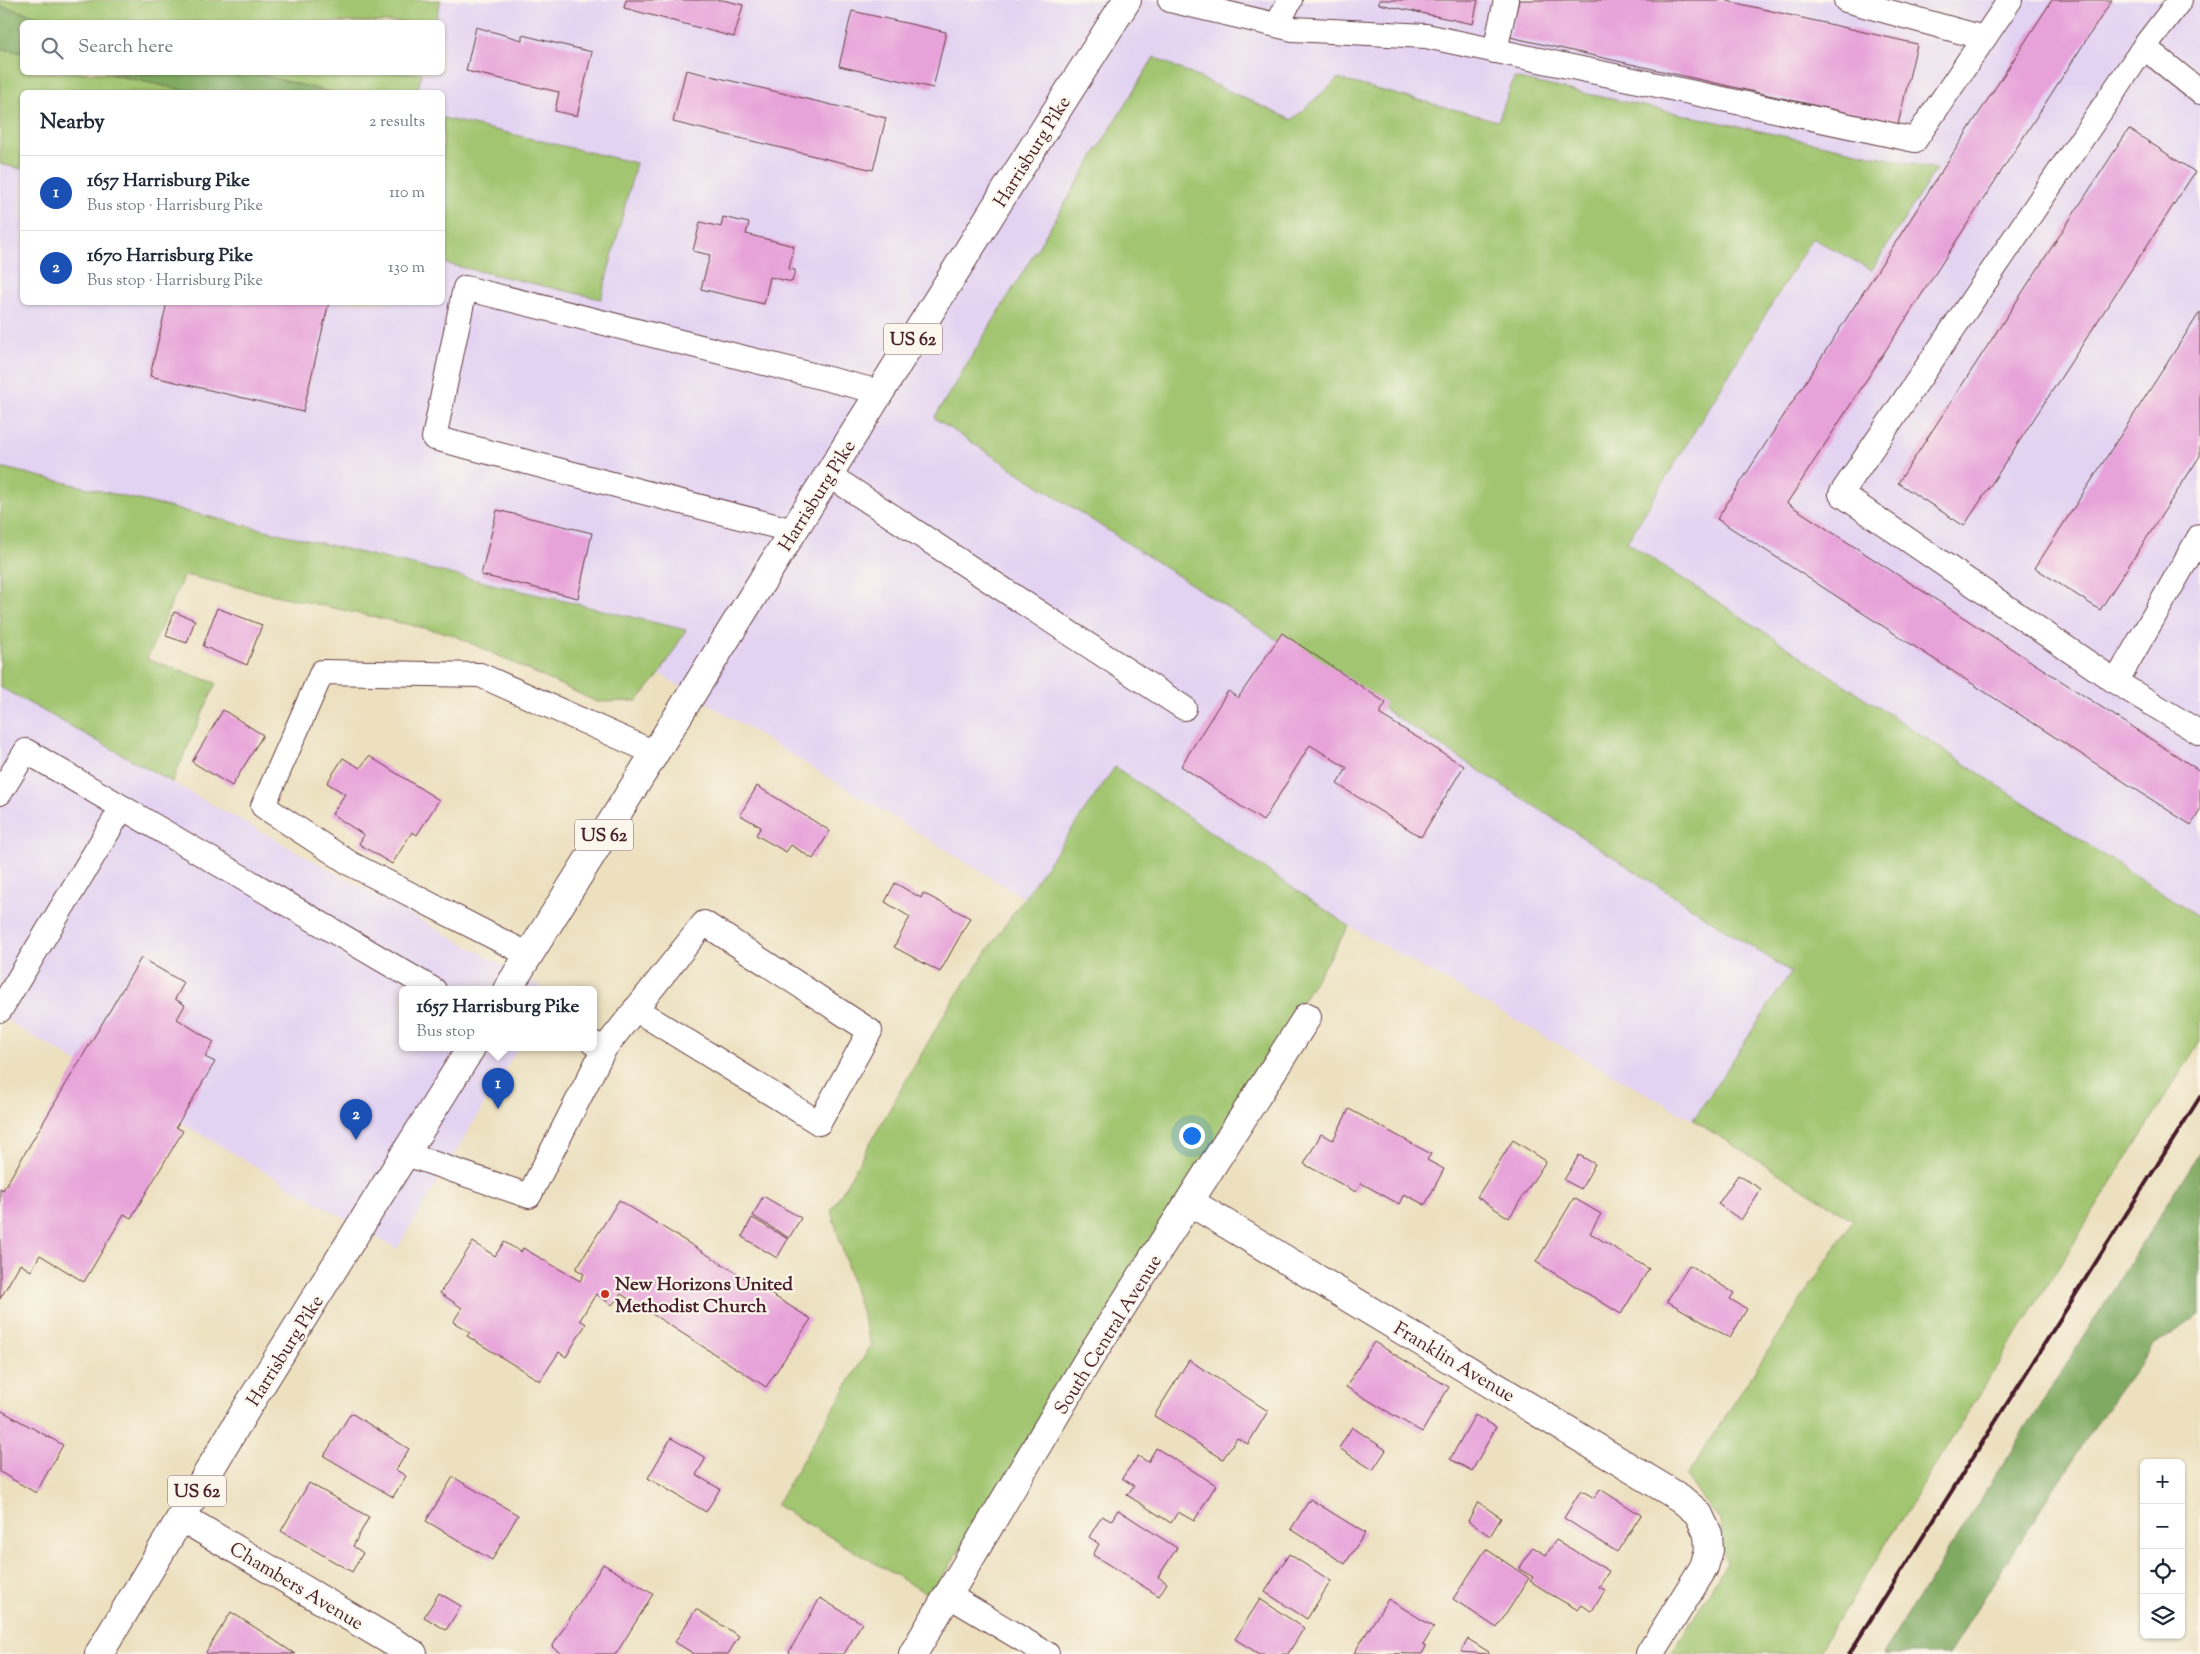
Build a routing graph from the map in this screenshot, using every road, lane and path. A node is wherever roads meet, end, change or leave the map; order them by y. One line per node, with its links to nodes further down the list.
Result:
1 (1127, 0): 13 (main road, Harrisburg Pike / US 62)
2 (1170, 0): 8 (lane)
3 (1290, 0): 8 (lane)
4 (1506, 0): 11 (lane)
5 (1846, 0): 9 (lane)
6 (2010, 0): 9 (lane)
7 (2180, 0): 10 (lane)
8 (1277, 25): 11 (lane)
9 (1984, 38): 11 (lane)
10 (2144, 47): 12 (lane); 17 (lane)
11 (1495, 51)
12 (2200, 92)
13 (880, 392): 14 (main road, Harrisburg Pike / US 62); 15 (lane)
14 (828, 475): 15 (main road, Harrisburg Pike / US 62); 18 (lane)
15 (794, 531): 20 (main road, Harrisburg Pike / US 62)
16 (2200, 536): 17 (lane)
17 (2116, 682): 19 (lane)
18 (1184, 708)
19 (2200, 733)
20 (655, 753): 23 (main road, Harrisburg Pike / US 62); 23 (lane)
21 (0, 792): 22 (lane)
22 (122, 808): 24 (lane); 27 (lane)
23 (529, 955): 25 (main road, Harrisburg Pike / US 62)
24 (427, 986)
25 (510, 986)
26 (634, 1009): 26 (lane); 29 (lane)
27 (0, 1010)
28 (1307, 1017): 33 (main road, South Central Avenue)
29 (599, 1046)
30 (469, 1051): 32 (main road, Harrisburg Pike / US 62)
31 (597, 1051): 32 (lane)
32 (406, 1154): 34 (main road, Harrisburg Pike / US 62)
33 (1190, 1202): 35 (main road, South Central Avenue); 40 (main road, Franklin Avenue)
34 (181, 1517): 36 (main road, Harrisburg Pike / US 62); 37 (main road, Chambers Avenue)
35 (948, 1595): 38 (main road, South Central Avenue); 39 (lane)
36 (99, 1654)
37 (413, 1654)
38 (913, 1654)
39 (1047, 1654)
40 (1650, 1654)

